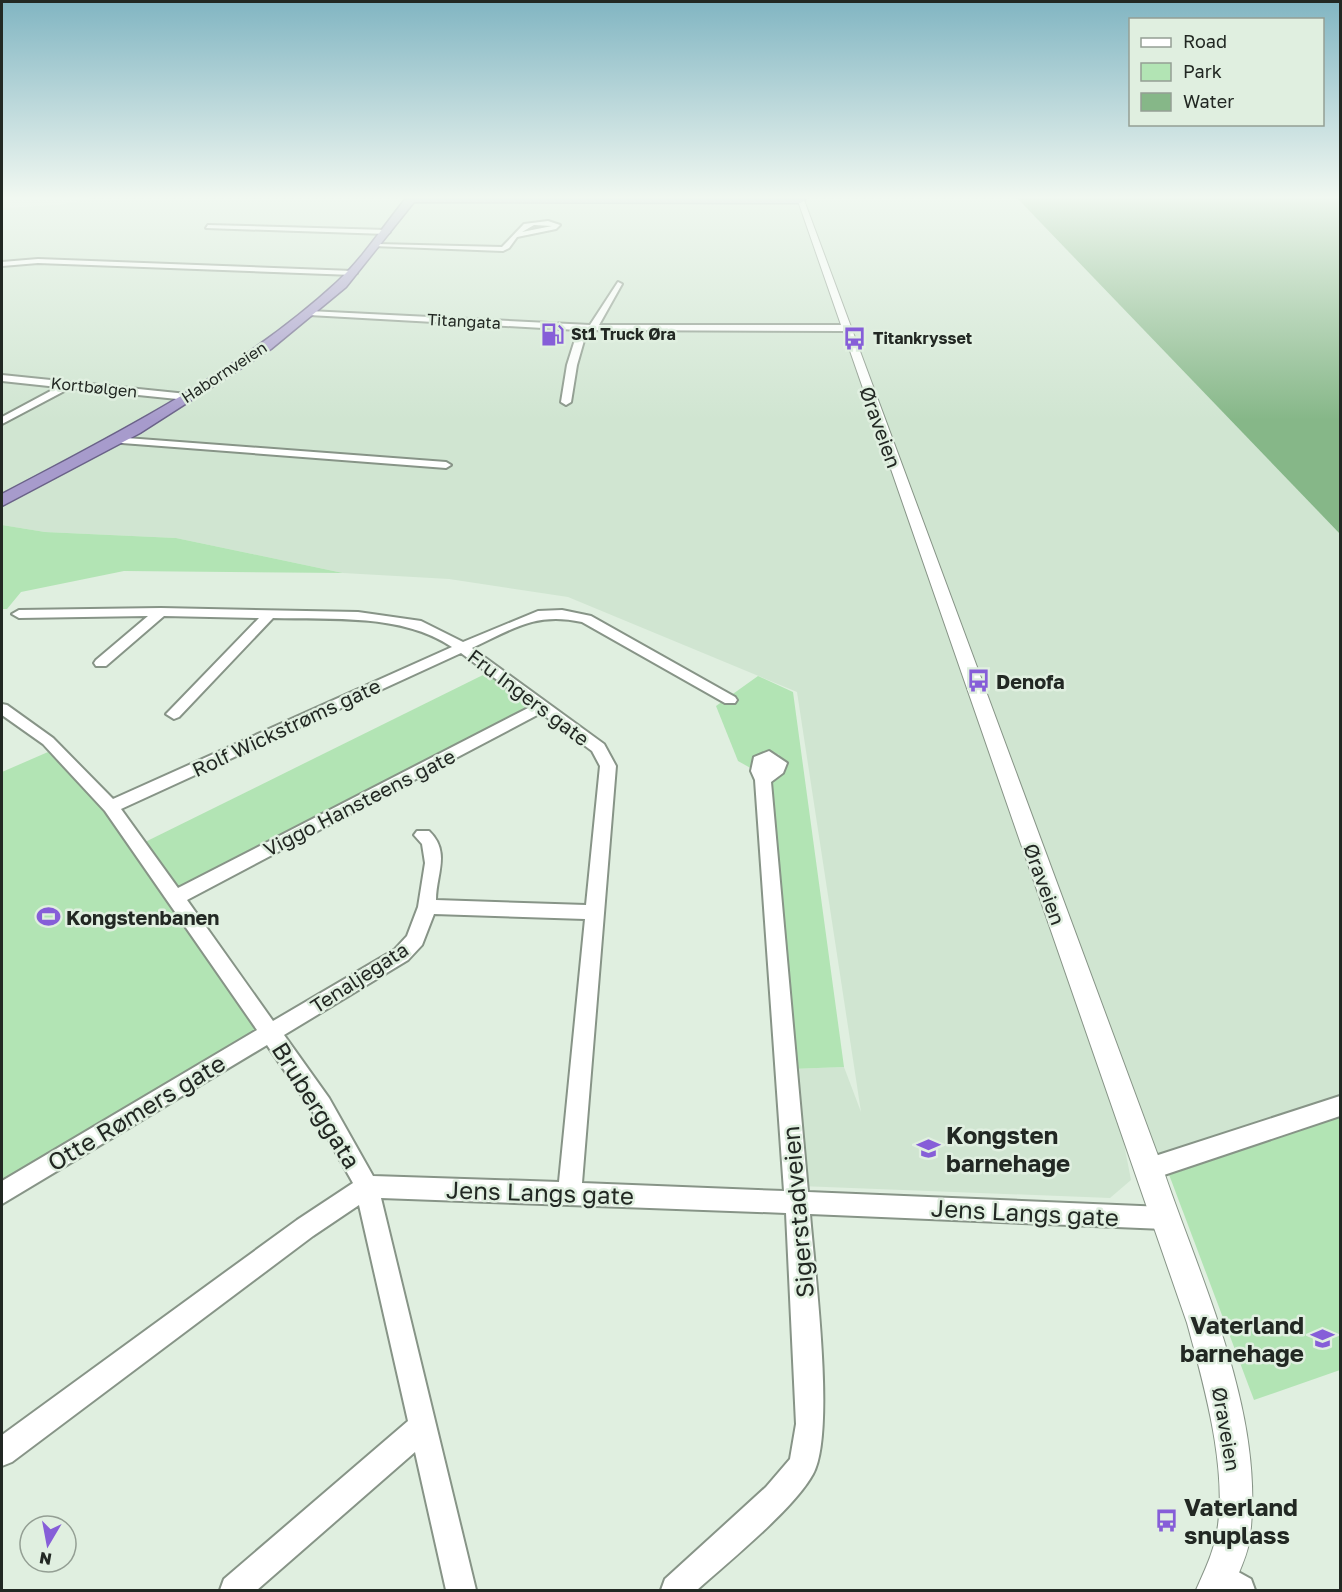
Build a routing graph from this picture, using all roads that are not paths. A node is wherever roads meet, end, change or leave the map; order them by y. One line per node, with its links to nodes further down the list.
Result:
1 (308, 271): 3 (street)
2 (825, 271): 7 (street, Øraveien)
3 (353, 273): 5 (highway, Habornveien)
4 (618, 284): 6 (street)
5 (309, 313): 6 (street, Titangata); 10 (highway, Habornveien)
6 (588, 328): 7 (street, Titangata); 11 (street)
7 (844, 328): 33 (street, Øraveien)
8 (2, 378): 9 (street, Kortbølgen)
9 (68, 385): 10 (street, Kortbølgen); 12 (street)
10 (187, 397): 13 (highway, Habornveien)
11 (566, 402)
12 (2, 422)
13 (113, 440): 14 (street); 15 (highway, Habornveien)
14 (446, 465)
15 (2, 501)
16 (161, 612): 17 (street, Fru Ingers gate); 18 (street, Fru Ingers gate); 20 (street)
17 (19, 614)
18 (270, 614): 19 (street, Fru Ingers gate); 24 (street)
19 (462, 647): 21 (street, Rolf Wickstrøms gate); 22 (street, Fru Ingers gate); 26 (street, Rolf Wickstrøms gate)
20 (101, 663)
21 (730, 700)
22 (542, 707): 28 (street, Viggo Hansteens gate); 30 (street, Fru Ingers gate)
23 (2, 708): 26 (street, Bruberggata)
24 (174, 714)
25 (763, 780): 37 (street, Sigerstadveien)
26 (111, 807): 28 (street, Bruberggata)
27 (423, 836): 29 (street, Tenaljegata)
28 (175, 897): 31 (street, Bruberggata)
29 (427, 907): 30 (street); 31 (street, Tenaljegata)
30 (595, 912): 36 (street, Fru Ingers gate)
31 (271, 1032): 34 (street, Bruberggata); 35 (street, Otte Rømers gate)
32 (1341, 1106): 33 (street)
33 (1149, 1169): 38 (street, Øraveien)
34 (367, 1187): 36 (street, Jens Langs gate); 39 (street, Bruberggata); 40 (street)
35 (2, 1193)
36 (570, 1193): 37 (street, Jens Langs gate)
37 (795, 1201): 38 (street, Jens Langs gate); 44 (street, Sigerstadveien)
38 (1164, 1218): 41 (street, Øraveien)
39 (422, 1427): 42 (street); 43 (street, Bruberggata)
40 (2, 1452)
41 (1226, 1586)
42 (235, 1590)
43 (461, 1590)
44 (676, 1590)

